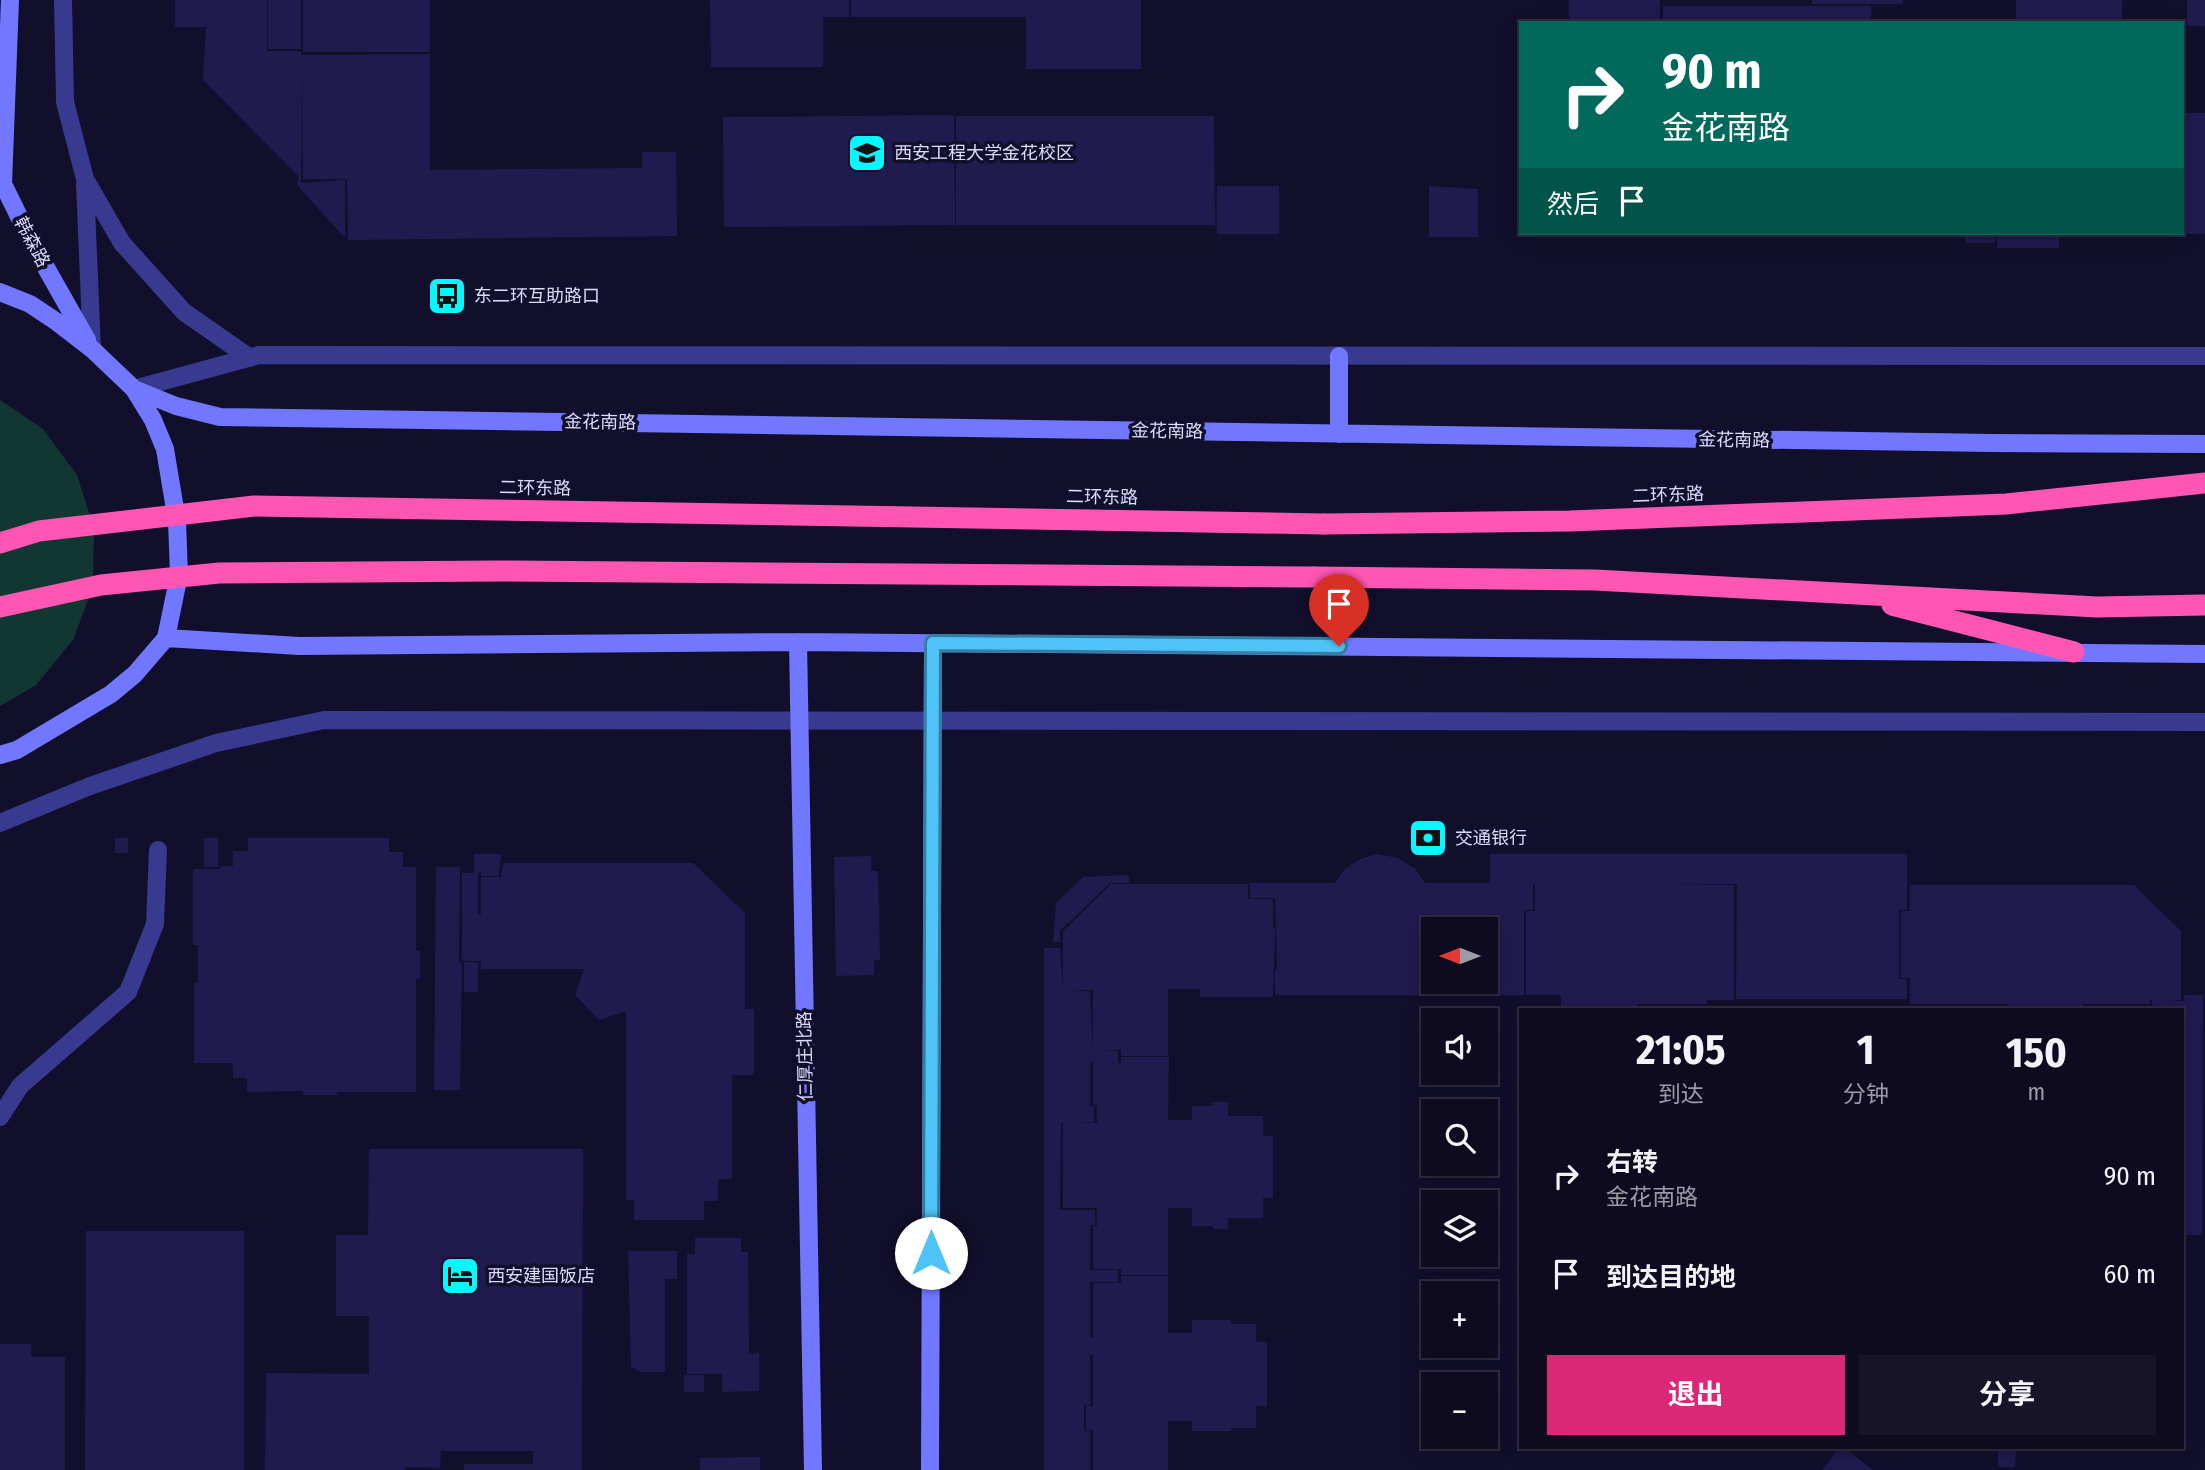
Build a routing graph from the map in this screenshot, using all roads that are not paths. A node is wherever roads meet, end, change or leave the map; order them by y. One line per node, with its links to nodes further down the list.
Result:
1 (10, 0): 5 (main road, 韩森路)
2 (63, 0): 3 (street)
3 (85, 179): 5 (street); 8 (street)
4 (0, 292): 5 (main road)
5 (92, 349): 9 (main road)
6 (1339, 356): 7 (street); 8 (street); 10 (main road)
7 (2205, 356)
8 (250, 358): 9 (street)
9 (134, 389): 10 (main road, 金花南路); 17 (main road)
10 (1339, 434): 11 (main road, 金花南路)
11 (2205, 444)
12 (2205, 483): 13 (highway, 二环东路, bridge)
13 (0, 543)
14 (1846, 593): 15 (highway); 16 (highway, bridge); 20 (highway)
15 (2205, 605)
16 (0, 607)
17 (166, 638): 18 (main road); 25 (main road)
18 (798, 642): 19 (main road); 22 (main road, 仁厚庄北路)
19 (933, 643): 20 (main road); 23 (main road)
20 (2074, 652): 21 (main road)
21 (2205, 654)
22 (799, 721): 23 (street); 26 (street); 29 (main road, 仁厚庄北路)
23 (933, 721): 24 (street); 30 (main road)
24 (2205, 722)
25 (0, 755)
26 (0, 823)
27 (158, 850): 28 (street)
28 (0, 1117)
29 (813, 1470)
30 (930, 1470)

